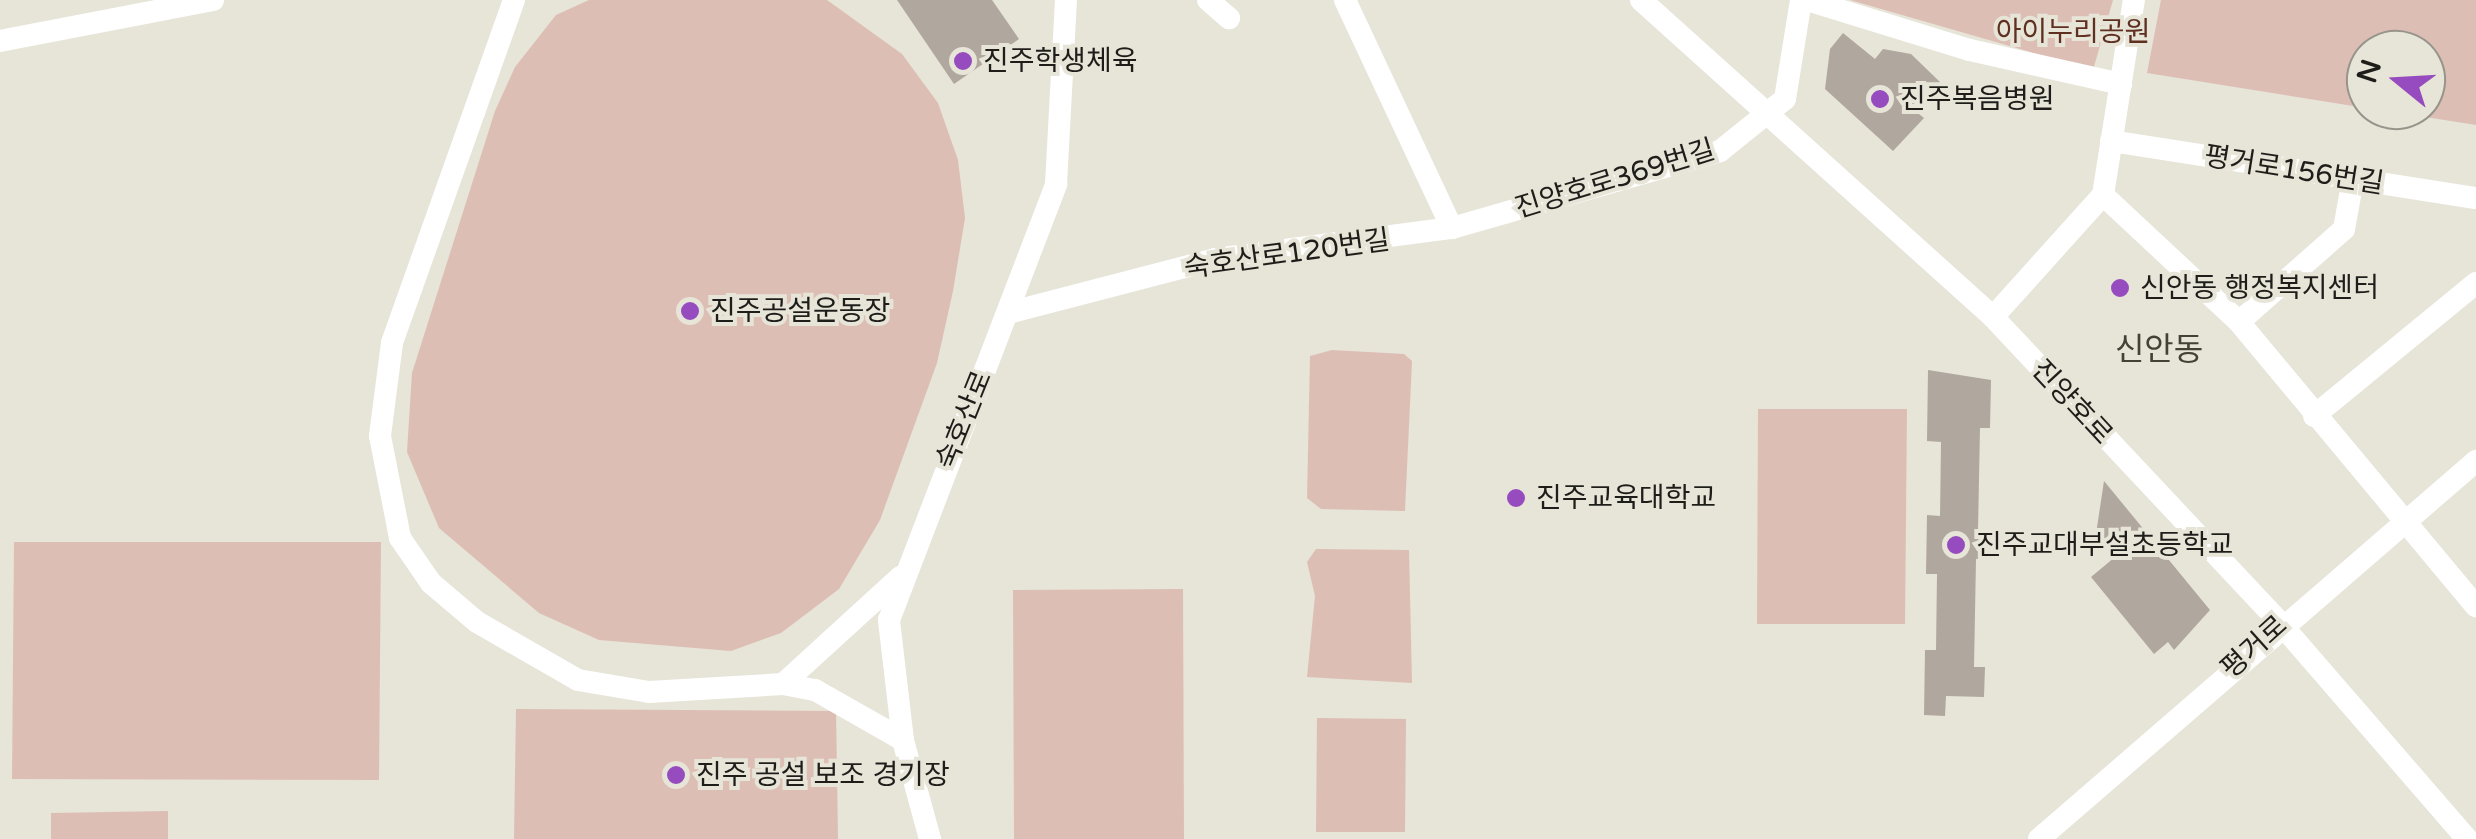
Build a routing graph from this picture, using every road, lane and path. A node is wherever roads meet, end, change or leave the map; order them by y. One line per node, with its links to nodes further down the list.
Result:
1 (213, 0): 10 (street)
2 (514, 0): 28 (street)
3 (1066, 0): 19 (street, 숙호산로)
4 (1208, 0): 9 (street)
5 (1345, 0): 17 (street)
6 (1640, 0): 12 (street, 진양호로)
7 (1804, 0): 11 (street); 12 (street)
8 (2134, 0): 11 (street)
9 (1229, 18)
10 (0, 40)
11 (2120, 84): 13 (street)
12 (1771, 115): 17 (street, 진양호로369번길); 20 (street, 진양호로)
13 (2112, 141): 14 (street, 평거로156번길); 15 (street)
14 (2353, 179): 16 (street, 평거로156번길); 21 (street)
15 (2103, 195): 20 (street); 21 (street)
16 (2476, 198)
17 (1452, 228): 19 (street, 숙호산로120번길)
18 (2476, 284): 22 (street)
19 (1008, 313): 25 (street, 숙호산로)
20 (1993, 317): 27 (street, 진양호로)
21 (2239, 322): 22 (street)
22 (2314, 416): 24 (street)
23 (2476, 461): 24 (street, 평거로)
24 (2404, 522): 26 (street); 27 (street, 평거로)
25 (900, 577): 28 (street); 29 (street, 숙호산로)
26 (2476, 606)
27 (2280, 623): 30 (street, 평거로); 33 (street, 진양호로)
28 (783, 684): 29 (street)
29 (903, 740): 31 (street, 숙호산로)
30 (2066, 831): 32 (street, 평거로)
31 (930, 839)
32 (2039, 839)
33 (2467, 839)

